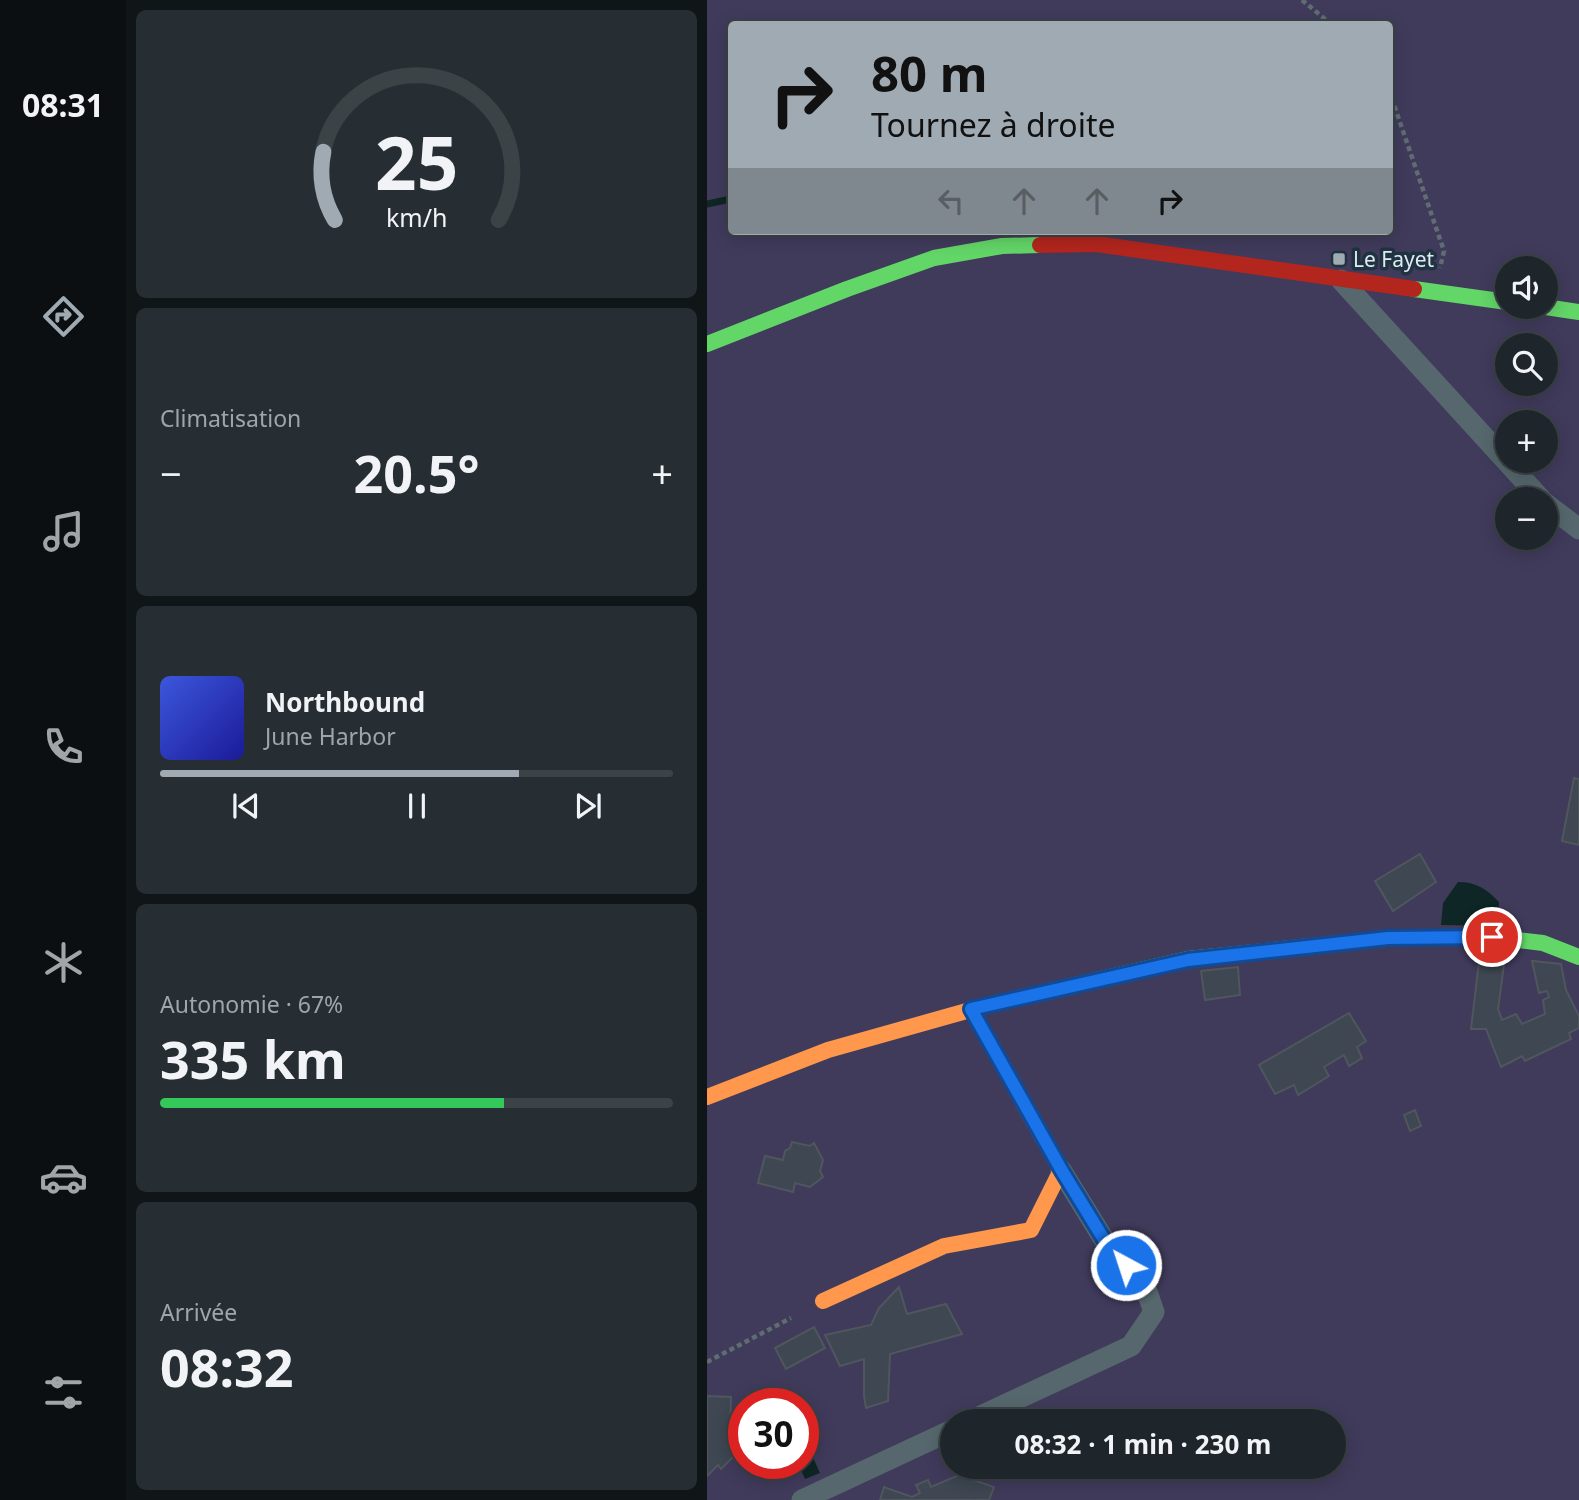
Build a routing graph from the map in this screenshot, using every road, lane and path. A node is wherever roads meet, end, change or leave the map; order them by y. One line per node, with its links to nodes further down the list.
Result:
1 (1302, 0): 2 (path)
2 (1327, 21)
3 (1393, 102): 5 (path)
4 (1341, 280): 5 (street); 9 (street); 10 (street)
5 (1439, 293): 6 (street)
6 (1495, 300)
7 (1558, 309): 8 (street)
8 (1579, 312)
9 (707, 344)
10 (1530, 487)
11 (1558, 513): 12 (street)
12 (1579, 529)
13 (1579, 957): 14 (street)
14 (971, 1009): 15 (street); 16 (street)
15 (707, 1097)
16 (1062, 1171): 17 (street); 20 (street)
17 (823, 1301)
18 (791, 1318): 19 (path)
19 (707, 1362)
20 (996, 1409)
21 (940, 1436): 22 (street)
22 (802, 1500)

